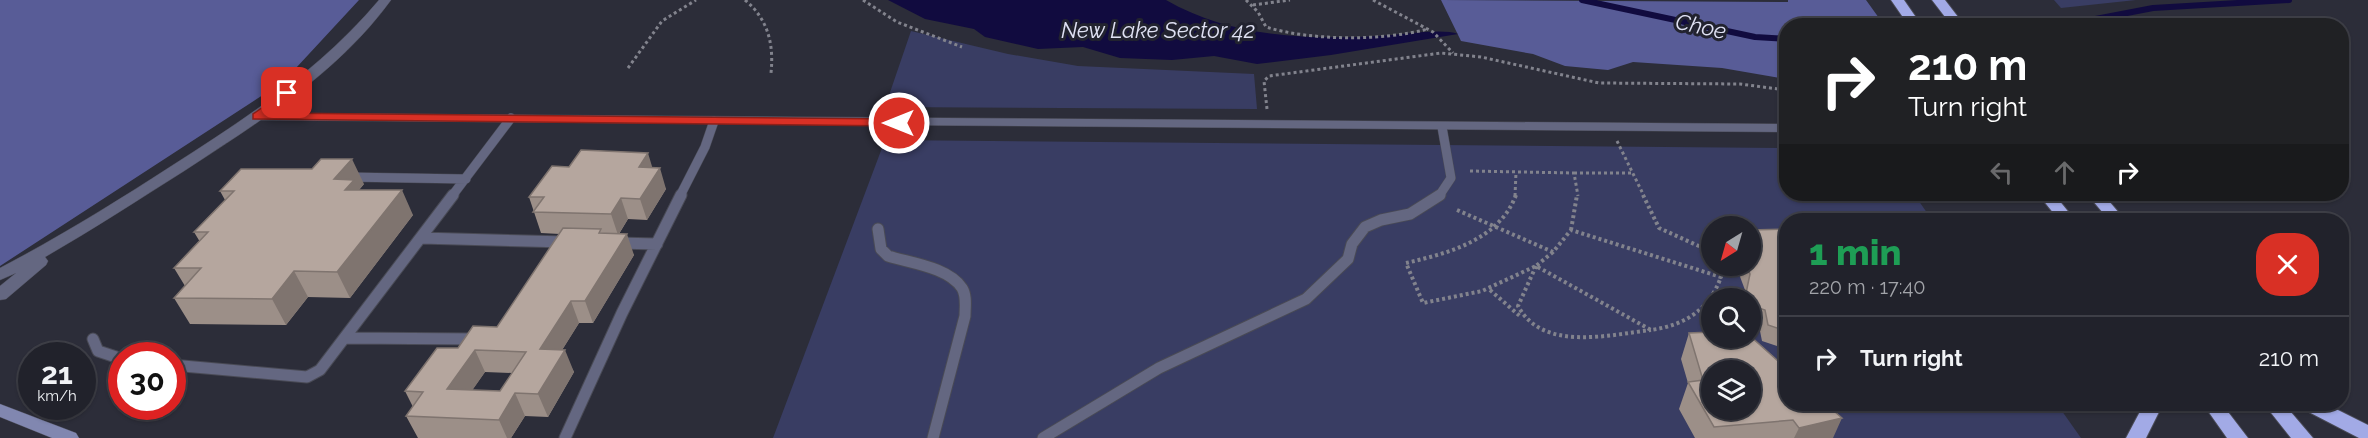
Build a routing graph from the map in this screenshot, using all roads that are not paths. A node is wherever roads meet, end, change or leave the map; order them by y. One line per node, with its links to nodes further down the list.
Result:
1 (385, 0): 6 (street)
2 (1898, 0): 4 (highway)
3 (1938, 0): 5 (highway)
4 (1911, 18)
5 (1953, 18)
6 (257, 117): 7 (street); 19 (street)
7 (512, 118): 8 (street); 12 (lane)
8 (714, 121): 9 (street); 22 (lane)
9 (1442, 127): 10 (street); 39 (lane)
10 (1779, 128)
11 (339, 177): 12 (lane)
12 (466, 179): 18 (lane)
13 (2052, 201): 15 (highway)
14 (2101, 201): 16 (highway)
15 (2062, 213)
16 (2111, 213)
17 (878, 230): 38 (lane)
18 (421, 238): 20 (lane); 25 (lane)
19 (63, 242): 23 (street); 24 (street)
20 (574, 242)
21 (609, 243): 22 (lane)
22 (657, 244): 37 (lane)
23 (0, 275)
24 (0, 295)
25 (346, 338): 27 (lane); 29 (lane)
26 (93, 339): 28 (lane)
27 (490, 339)
28 (108, 354)
29 (186, 366)
30 (0, 410): 36 (main road)
31 (2150, 411): 40 (highway)
32 (2217, 411): 41 (highway)
33 (2279, 411): 42 (highway)
34 (2324, 411): 35 (highway)
35 (2368, 434)
36 (70, 438)
37 (566, 438)
38 (933, 438)
39 (1043, 438)
40 (2136, 438)
41 (2238, 438)
42 (2303, 438)

